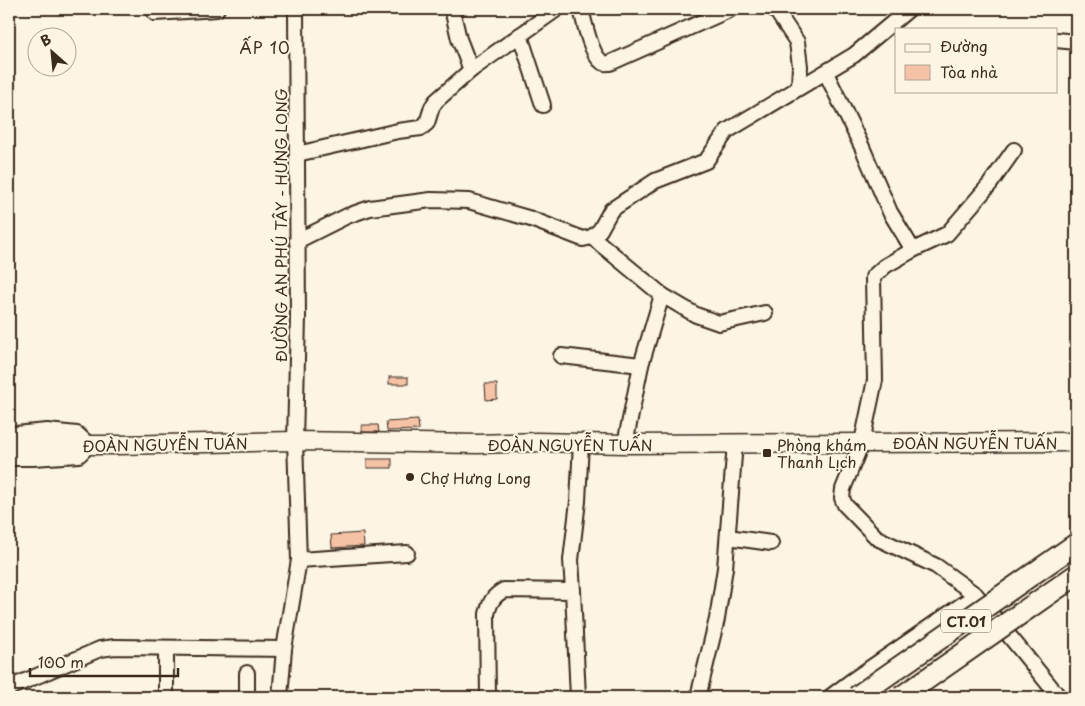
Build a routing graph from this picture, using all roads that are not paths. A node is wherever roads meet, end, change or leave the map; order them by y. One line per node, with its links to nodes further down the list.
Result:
1 (153, 9): 2 (street)
2 (217, 9)
3 (296, 9): 18 (street, ĐƯỜNG AN PHÚ TÂY - HƯNG LONG)
4 (452, 9): 13 (street)
5 (558, 9): 10 (street)
6 (581, 9): 7 (street)
7 (731, 9)
8 (775, 9): 15 (street)
9 (908, 9): 14 (street)
10 (520, 34): 13 (street); 16 (street)
11 (1058, 40): 12 (street)
12 (1076, 42)
13 (471, 70): 18 (street)
14 (826, 73): 15 (street); 21 (street)
15 (799, 87): 19 (street)
16 (543, 106)
17 (1014, 150): 21 (street)
18 (297, 154): 20 (street, ĐƯỜNG AN PHÚ TÂY - HƯNG LONG)
19 (592, 237): 20 (street); 22 (street)
20 (297, 241): 27 (street, ĐƯỜNG AN PHÚ TÂY - HƯNG LONG)
21 (913, 250): 28 (street)
22 (662, 295): 23 (street); 25 (street)
23 (765, 312)
24 (561, 356): 25 (street)
25 (641, 365): 32 (street)
26 (9, 433): 34 (street)
27 (295, 441): 30 (main road, ĐOÀN NGUYỄN TUẤN); 34 (main road, ĐOÀN NGUYỄN TUẤN); 40 (street, ĐƯỜNG AN PHÚ TÂY - HƯNG LONG)
28 (862, 442): 29 (main road, ĐOÀN NGUYỄN TUẤN); 31 (main road, ĐOÀN NGUYỄN TUẤN); 43 (street)
29 (1076, 442)
30 (581, 443): 32 (main road, ĐOÀN NGUYỄN TUẤN); 42 (street)
31 (735, 443): 32 (main road, ĐOÀN NGUYỄN TUẤN); 36 (street)
32 (625, 444)
33 (9, 445): 34 (main road, ĐOÀN NGUYỄN TUẤN)
34 (89, 445): 35 (street)
35 (9, 458)
36 (728, 537): 37 (street); 53 (street)
37 (771, 543)
38 (1076, 544): 55 (highway, CT.01, bridge)
39 (407, 553): 40 (street)
40 (299, 560): 45 (street, ĐƯỜNG AN PHÚ TÂY - HƯNG LONG)
41 (1076, 575): 56 (highway, CT.01, bridge)
42 (573, 591): 51 (street); 52 (street)
43 (976, 595): 54 (street); 57 (street)
44 (166, 648): 45 (street); 47 (street); 48 (street)
45 (284, 650): 50 (street, ĐƯỜNG AN PHÚ TÂY - HƯNG LONG)
46 (247, 673): 49 (street)
47 (9, 688)
48 (166, 697)
49 (248, 697)
50 (280, 697)
51 (488, 697)
52 (578, 697)
53 (698, 697)
54 (830, 697)
55 (856, 697)
56 (901, 697)
57 (1059, 697)

